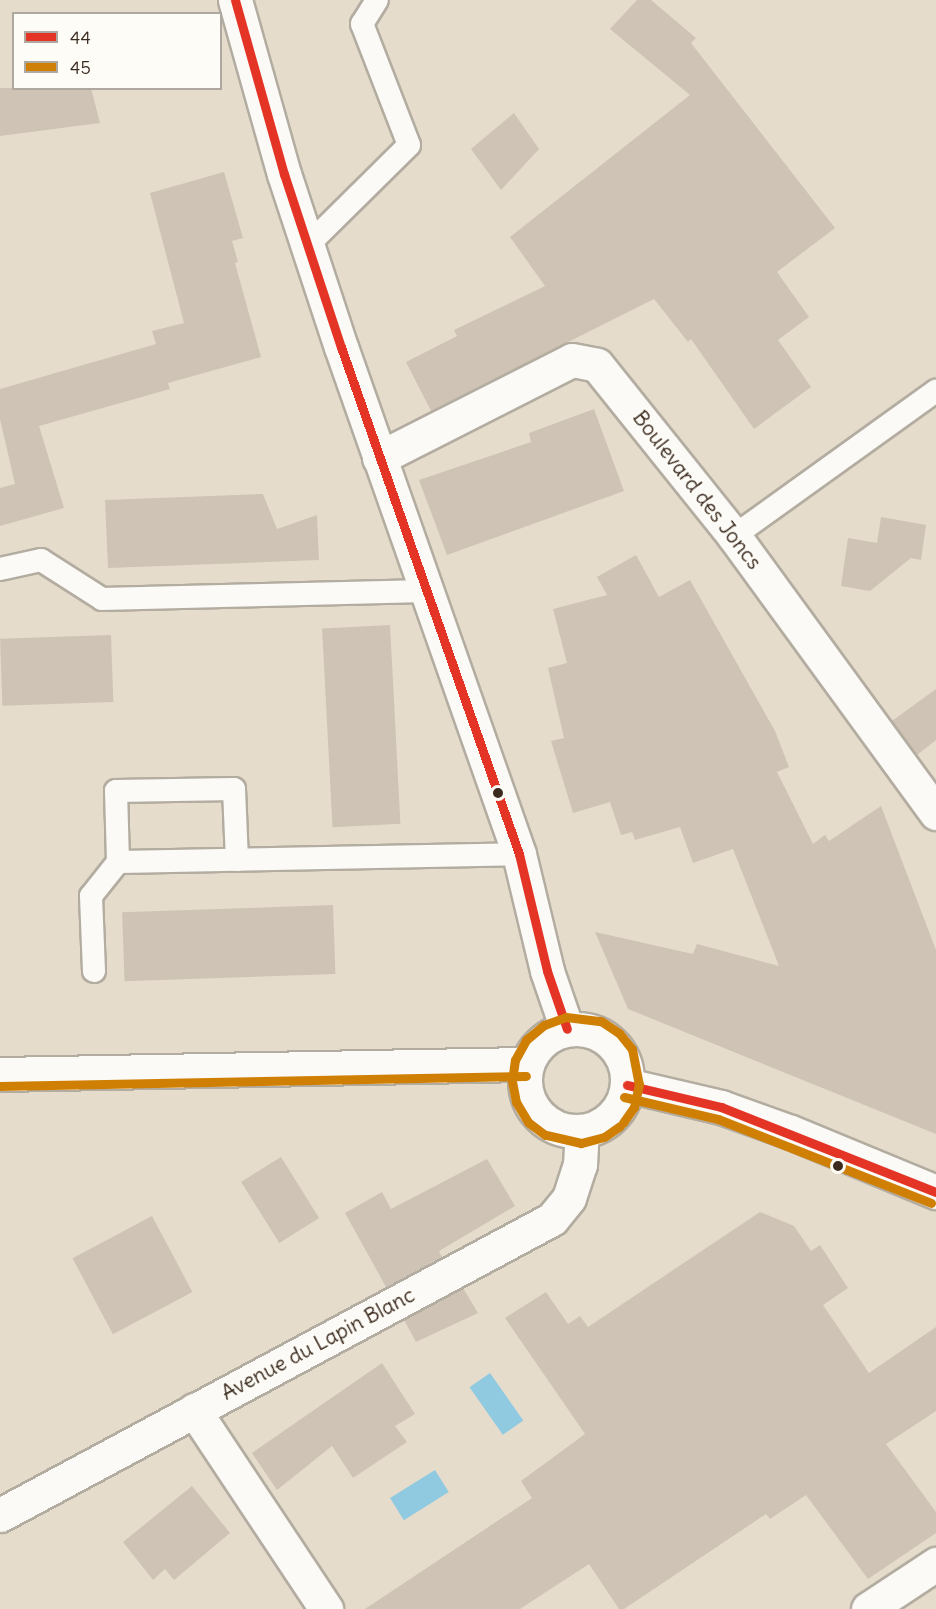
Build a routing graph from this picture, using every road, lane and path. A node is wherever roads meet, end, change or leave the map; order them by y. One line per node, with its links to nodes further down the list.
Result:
1 (235, 0): 3 (street)
2 (377, 0): 3 (lane)
3 (308, 245): 5 (street)
4 (936, 391): 6 (lane)
5 (379, 458): 6 (street, Boulevard des Joncs); 8 (street)
6 (734, 536): 9 (street, Boulevard des Joncs)
7 (0, 569): 8 (lane)
8 (425, 591): 10 (street)
9 (936, 813)
10 (519, 854): 11 (lane); 14 (street)
11 (237, 860): 12 (lane); 12 (lane)
12 (118, 862): 13 (lane)
13 (94, 971)
14 (567, 1029): 15 (street); 17 (street)
15 (526, 1064): 16 (street); 18 (street)
16 (0, 1074)
17 (627, 1085): 18 (street); 19 (street)
18 (582, 1131): 20 (street, Avenue du Lapin Blanc)
19 (936, 1192)
20 (194, 1410): 21 (street, Avenue du Lapin Blanc); 23 (street)
21 (0, 1515)
22 (936, 1564): 24 (street)
23 (326, 1609)
24 (868, 1609)

